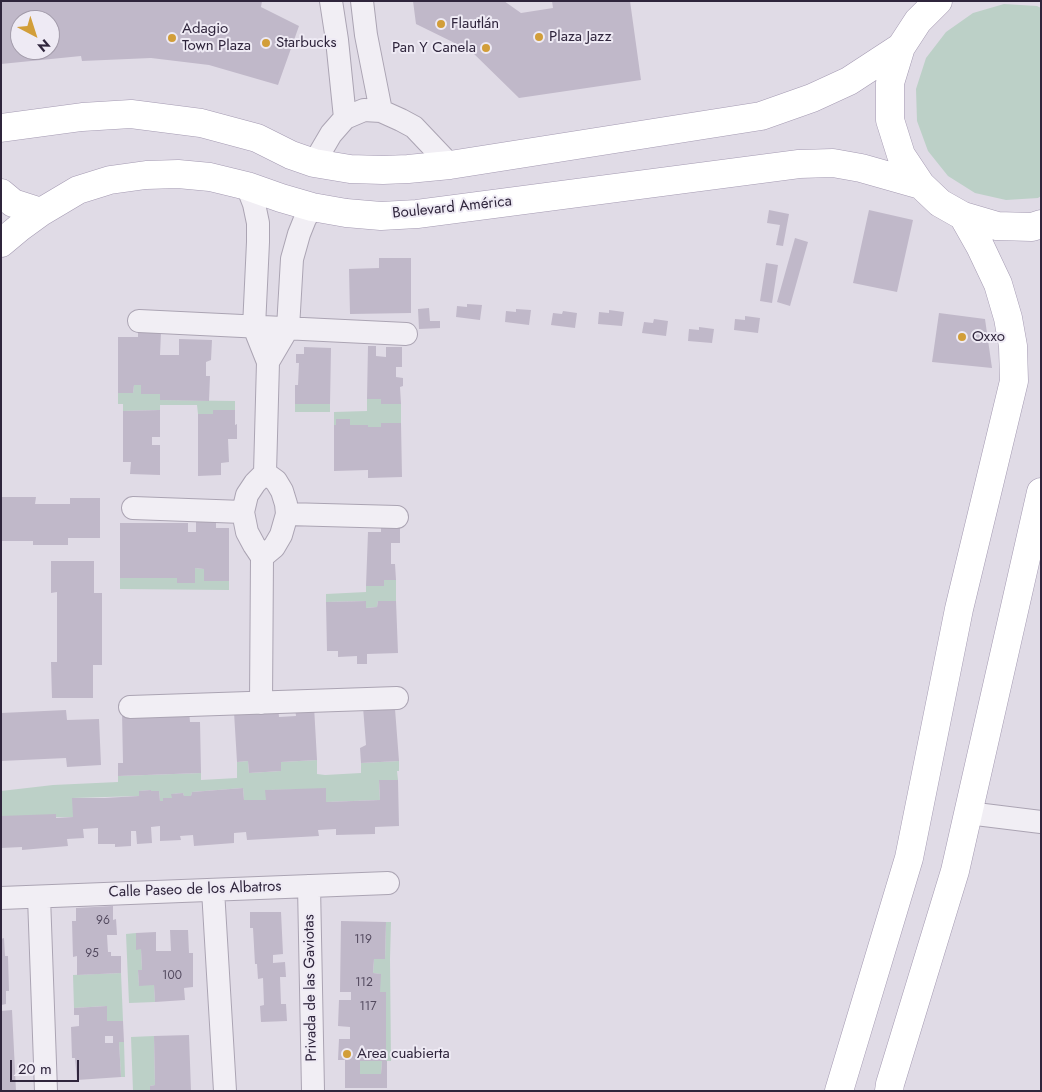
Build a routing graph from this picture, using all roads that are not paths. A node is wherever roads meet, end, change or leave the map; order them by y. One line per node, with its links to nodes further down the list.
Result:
1 (331, 1): 6 (street)
2 (362, 1): 5 (street)
3 (938, 1): 4 (main road)
4 (901, 47): 9 (main road); 10 (main road)
5 (381, 111): 6 (street); 9 (street)
6 (345, 118): 8 (street)
7 (7, 131): 8 (main road)
8 (314, 164): 9 (main road)
9 (450, 165)
10 (921, 185): 13 (main road, Boulevard América); 15 (main road)
11 (247, 186): 13 (main road, Boulevard América); 14 (main road, Boulevard América); 17 (street)
12 (1, 194): 14 (main road)
13 (312, 207): 19 (street)
14 (41, 212): 18 (main road, Boulevard América)
15 (963, 216): 16 (main road); 45 (main road)
16 (1041, 224)
17 (258, 242): 19 (street); 21 (street)
18 (1, 243)
19 (294, 249): 22 (street)
20 (138, 321): 21 (street)
21 (254, 327): 22 (street); 24 (street)
22 (288, 328): 23 (street); 24 (street)
23 (406, 334)
24 (268, 362): 25 (street)
25 (265, 473): 28 (street); 29 (street)
26 (1041, 492): 35 (main road)
27 (133, 508): 28 (street)
28 (243, 512): 31 (street)
29 (287, 514): 30 (street); 31 (street)
30 (398, 517)
31 (262, 557): 33 (street)
32 (398, 698): 33 (street)
33 (261, 703): 34 (street)
34 (130, 707)
35 (968, 813): 36 (street); 46 (main road)
36 (1041, 822)
37 (388, 883): 38 (street, Calle Paseo de los Albatros)
38 (309, 886): 39 (street, Calle Paseo de los Albatros); 44 (street, Privada de las Gaviotas)
39 (212, 890): 40 (street, Calle Paseo de los Albatros); 43 (street)
40 (39, 897): 41 (street, Calle Paseo de los Albatros); 42 (street)
41 (1, 898)
42 (46, 1091)
43 (225, 1091)
44 (313, 1091)
45 (839, 1091)
46 (888, 1091)

